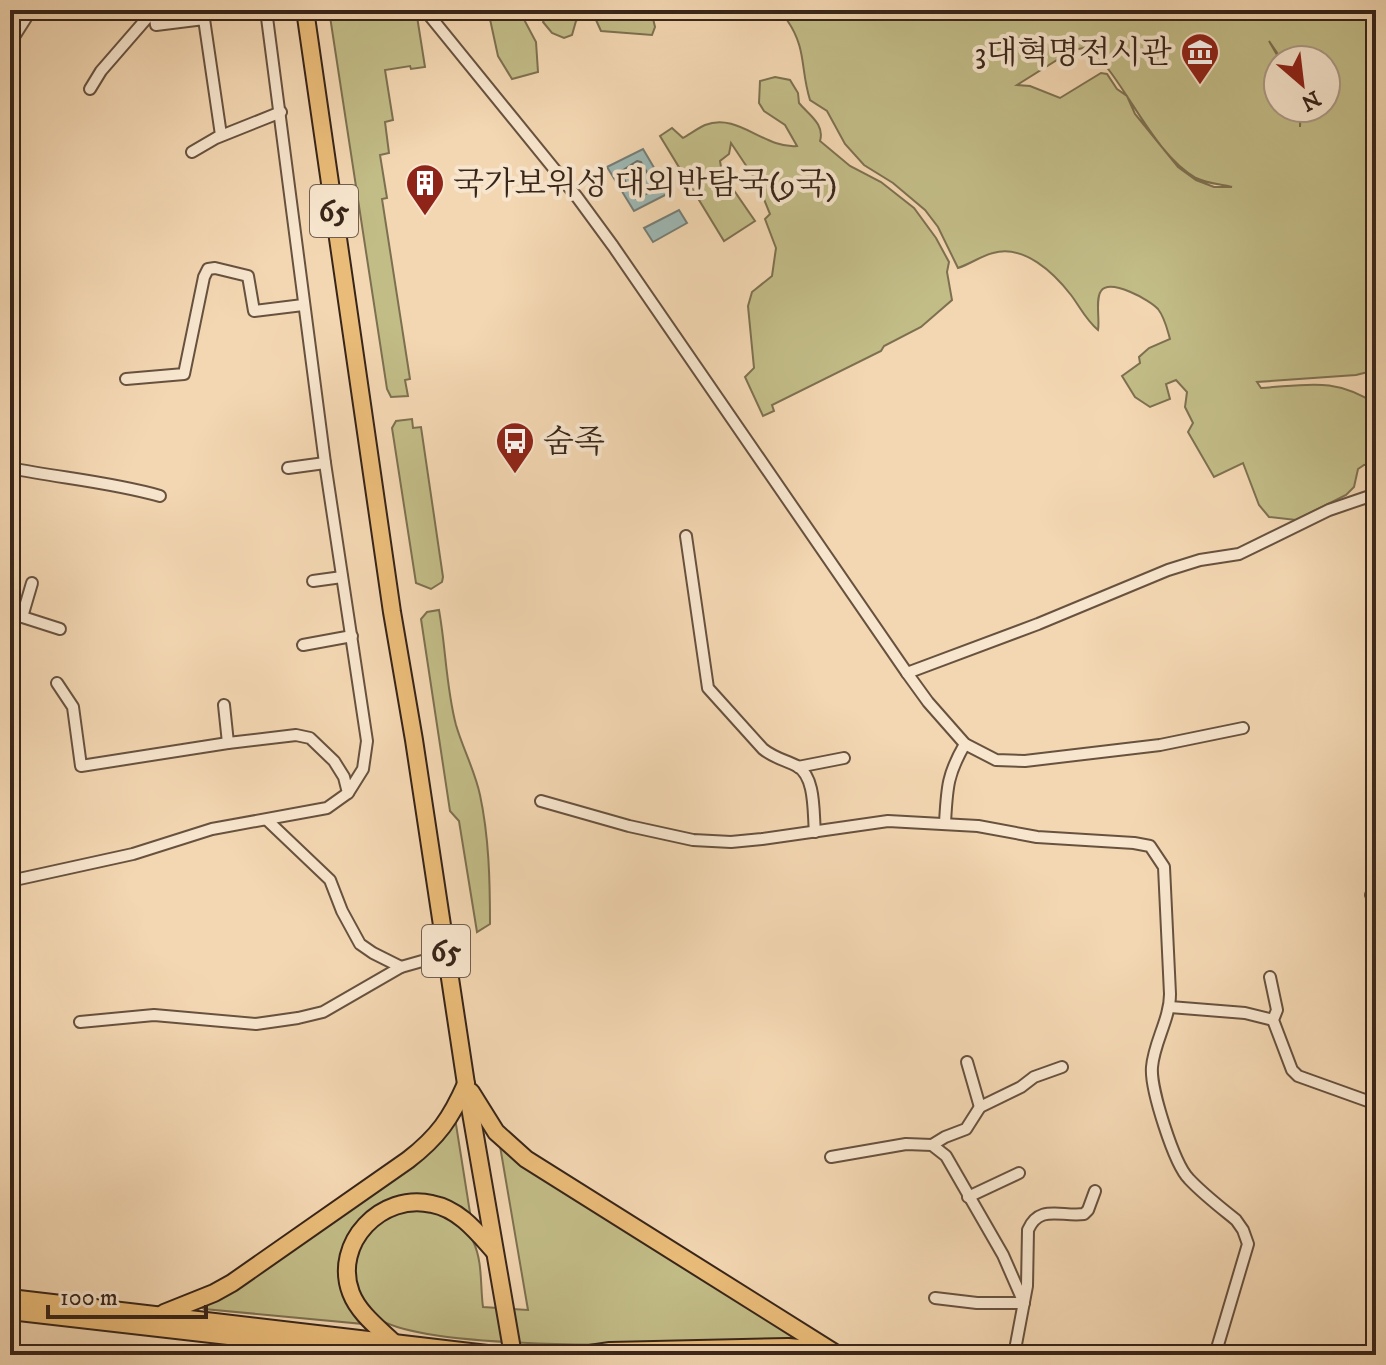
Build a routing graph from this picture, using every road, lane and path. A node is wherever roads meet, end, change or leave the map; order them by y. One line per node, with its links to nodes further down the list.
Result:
1 (31, 10): 6 (street)
2 (154, 10): 7 (street); 9 (street)
3 (266, 10): 8 (street)
4 (305, 10): 41 (main road, 65)
5 (425, 10): 27 (street)
6 (10, 43)
7 (90, 89)
8 (281, 112): 9 (street); 11 (street)
9 (221, 135): 10 (street)
10 (192, 152)
11 (303, 305): 12 (street); 13 (street)
12 (126, 379)
13 (325, 463): 15 (street); 19 (street)
14 (10, 468): 17 (street)
15 (288, 468)
16 (1376, 494): 27 (street)
17 (160, 496)
18 (686, 536): 34 (street)
19 (342, 577): 20 (street); 25 (street)
20 (313, 581)
21 (32, 583): 23 (street)
22 (10, 613): 23 (street)
23 (22, 617): 24 (street)
24 (60, 629)
25 (352, 636): 26 (street); 35 (street)
26 (303, 645)
27 (907, 673): 32 (street)
28 (57, 683): 31 (street)
29 (224, 705): 31 (street)
30 (1243, 728): 32 (street)
31 (228, 743): 35 (street)
32 (965, 744): 38 (street)
33 (844, 758): 34 (street)
34 (798, 767): 39 (street)
35 (348, 793): 37 (street)
36 (541, 801): 39 (street)
37 (267, 820): 40 (street); 42 (street)
38 (945, 823): 39 (street); 44 (street)
39 (815, 832)
40 (10, 881)
41 (447, 954): 42 (street); 49 (main road, 65)
42 (401, 967): 46 (street)
43 (1270, 977): 45 (street)
44 (1170, 1007): 45 (street); 70 (street)
45 (1273, 1020): 50 (street)
46 (80, 1022)
47 (967, 1062): 51 (street)
48 (1062, 1067): 51 (street)
49 (466, 1084): 57 (main road, 65); 62 (main road); 65 (main road)
50 (1376, 1104)
51 (980, 1107): 52 (street)
52 (932, 1145): 53 (street); 56 (street)
53 (831, 1157)
54 (1019, 1173): 56 (street)
55 (1095, 1191): 60 (street)
56 (968, 1197): 60 (street)
57 (495, 1252): 63 (main road); 67 (main road, 65)
58 (10, 1298): 62 (main road)
59 (935, 1298): 60 (street)
60 (1024, 1303): 69 (street)
61 (10, 1311): 64 (main road)
62 (160, 1315): 63 (main road)
63 (394, 1349): 64 (main road); 66 (main road)
64 (318, 1350)
65 (835, 1354): 68 (main road)
66 (496, 1355)
67 (513, 1355)
68 (583, 1355)
69 (1014, 1355)
70 (1215, 1355)

